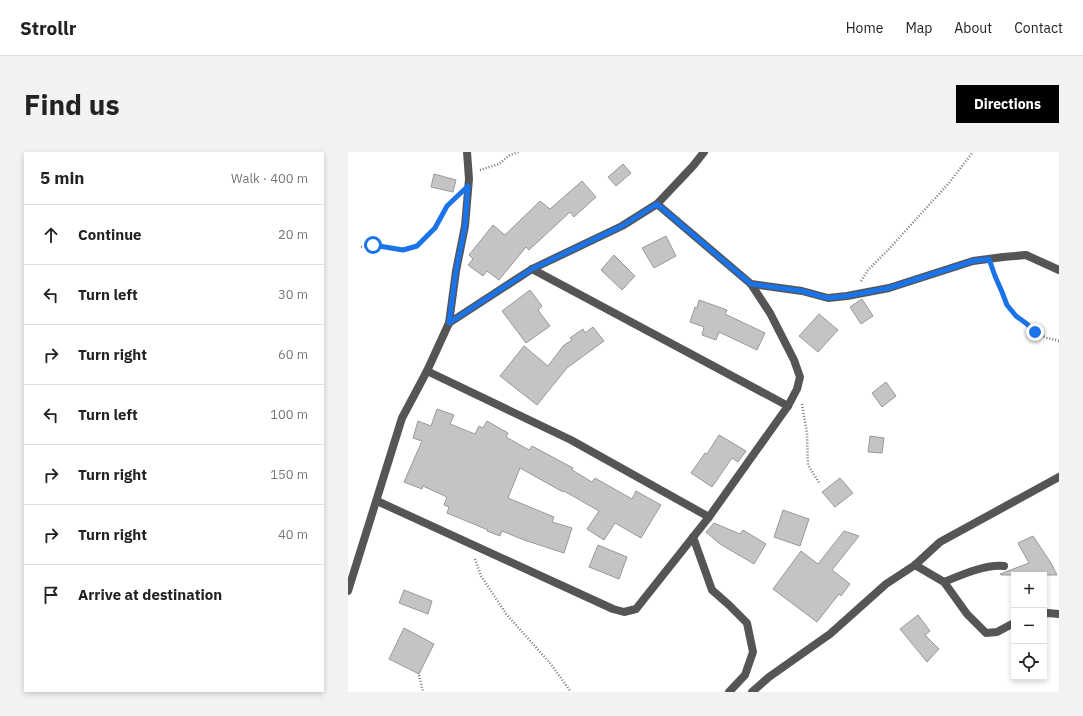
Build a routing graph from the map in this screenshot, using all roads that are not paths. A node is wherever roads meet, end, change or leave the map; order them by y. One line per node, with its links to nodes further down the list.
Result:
1 (468, 152): 7 (street)
2 (704, 152): 3 (street)
3 (657, 204): 4 (street); 6 (street)
4 (532, 269): 7 (street); 9 (street)
5 (1059, 270): 6 (street)
6 (751, 284): 9 (street)
7 (449, 323): 8 (street)
8 (427, 371): 11 (street); 12 (street)
9 (788, 406): 12 (street)
10 (1059, 476): 14 (street)
11 (376, 501): 13 (street); 17 (street)
12 (709, 517): 13 (street)
13 (693, 537): 21 (street)
14 (915, 565): 16 (street); 22 (street)
15 (1004, 566): 16 (street)
16 (944, 582): 20 (street)
17 (348, 591)
18 (1047, 613): 19 (street)
19 (1059, 614)
20 (1011, 625)
21 (728, 692)
22 (752, 692)

